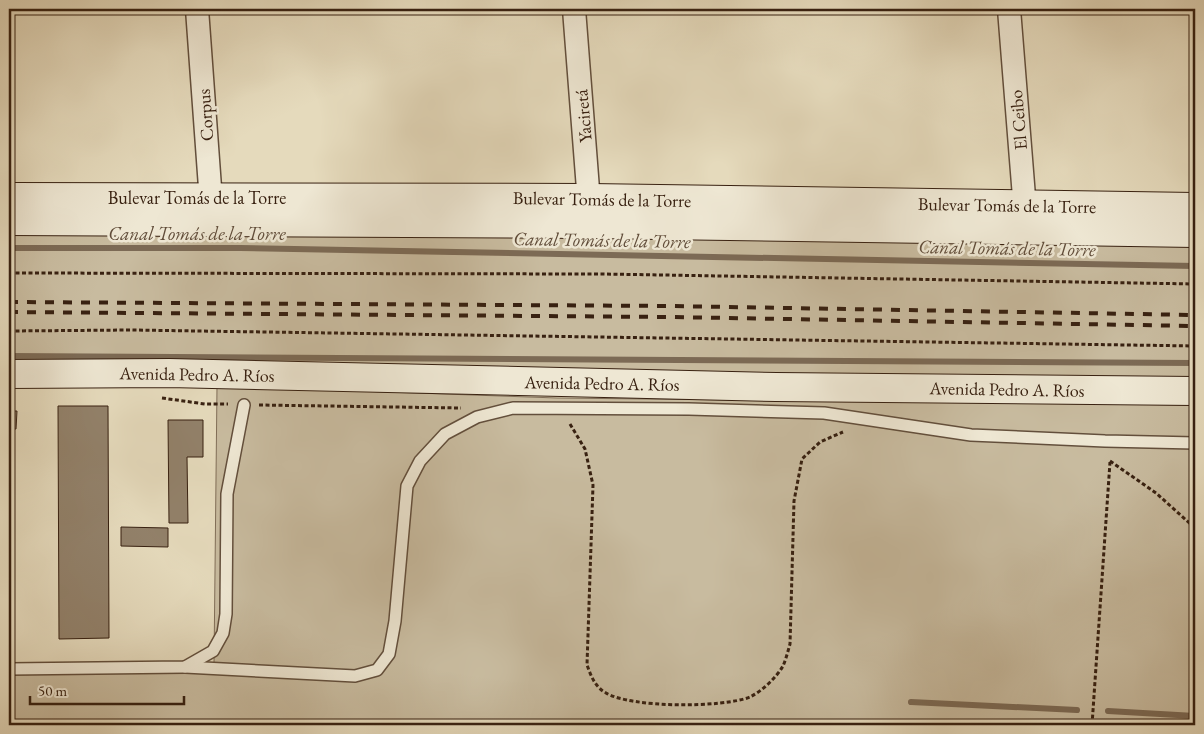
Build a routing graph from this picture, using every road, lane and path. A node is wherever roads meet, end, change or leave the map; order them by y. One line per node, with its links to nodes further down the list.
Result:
1 (197, 9): 6 (street, Corpus)
2 (574, 9): 7 (street, Yaciretá)
3 (1009, 9): 8 (street, El Ceibo)
4 (9, 197): 6 (street, Bulevar Tomás de la Torre)
5 (1195, 207): 8 (street, Bulevar Tomás de la Torre)
6 (212, 209): 7 (street, Bulevar Tomás de la Torre); 9 (street, Bulevar Tomás de la Torre)
7 (590, 211): 8 (street, Bulevar Tomás de la Torre)
8 (1026, 218): 10 (street, Bulevar Tomás de la Torre)
9 (9, 220)
10 (1195, 233)
11 (9, 273): 12 (path)
12 (1195, 284)
13 (9, 331): 14 (path)
14 (1195, 346)
15 (9, 374): 16 (street, Avenida Pedro A. Ríos)
16 (1195, 391)
17 (159, 398): 18 (path)
18 (244, 405): 19 (path); 26 (lane)
19 (464, 408)
20 (550, 408): 21 (path); 22 (lane); 26 (lane)
21 (846, 431)
22 (1105, 441): 23 (lane); 24 (path)
23 (1195, 442)
24 (1110, 462): 25 (path); 28 (path)
25 (1195, 528)
26 (185, 667): 27 (lane)
27 (9, 669)
28 (1092, 725)

